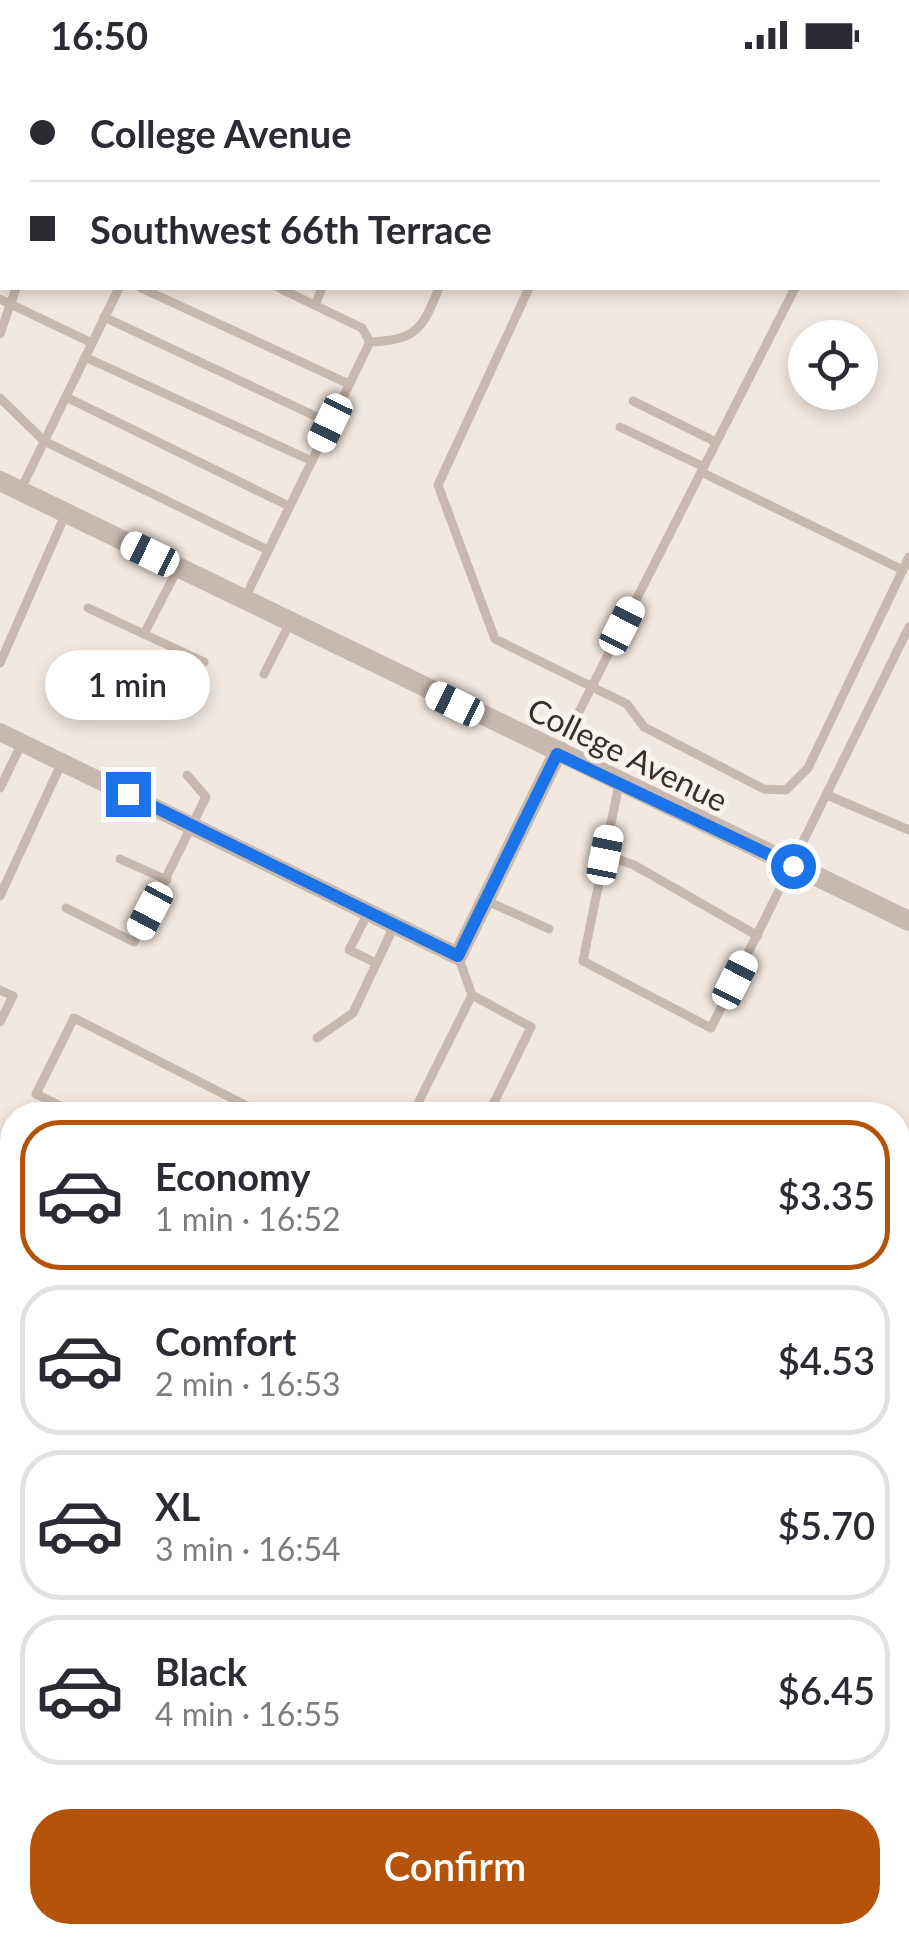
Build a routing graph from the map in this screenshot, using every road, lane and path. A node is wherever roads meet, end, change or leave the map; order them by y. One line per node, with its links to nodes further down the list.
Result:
1 (118, 290): 10 (lane)
2 (144, 290): 15 (lane)
3 (283, 290): 9 (lane)
4 (321, 290): 9 (lane)
5 (438, 290): 12 (lane)
6 (529, 290): 41 (lane)
7 (794, 290): 22 (lane)
8 (5, 302): 11 (lane); 13 (lane)
9 (315, 305): 12 (lane)
10 (104, 317): 13 (lane); 19 (lane)
11 (0, 334)
12 (370, 342): 15 (lane)
13 (92, 344): 14 (lane)
14 (85, 357): 16 (lane); 23 (lane)
15 (349, 384): 19 (lane)
16 (66, 397): 21 (lane); 27 (lane)
17 (0, 398): 21 (lane)
18 (633, 401): 22 (lane)
19 (330, 423): 23 (lane)
20 (620, 427): 24 (lane)
21 (44, 441): 26 (lane); 29 (lane)
22 (716, 442): 24 (lane)
23 (312, 461): 27 (lane)
24 (702, 469): 32 (lane); 41 (lane)
25 (0, 481): 26 (street, College Avenue)
26 (20, 490): 28 (street, College Avenue)
27 (290, 506): 29 (lane)
28 (66, 513): 31 (street, College Avenue); 38 (lane)
29 (268, 550): 33 (lane)
30 (909, 558): 32 (lane)
31 (178, 568): 33 (street, College Avenue); 37 (lane)
32 (903, 570): 41 (lane)
33 (244, 600): 35 (street, College Avenue)
34 (88, 608): 37 (lane)
35 (290, 623): 40 (lane); 44 (street, College Avenue)
36 (909, 628): 49 (lane)
37 (144, 634): 39 (lane)
38 (0, 662)
39 (204, 662)
40 (264, 674)
41 (591, 688): 44 (lane)
42 (0, 732): 43 (street)
43 (22, 742): 45 (street); 48 (lane)
44 (557, 754): 47 (street, College Avenue); 57 (street)
45 (62, 762): 50 (street); 56 (lane)
46 (187, 775): 50 (lane)
47 (619, 784): 52 (lane); 54 (street, College Avenue)
48 (0, 788)
49 (827, 794): 51 (lane); 54 (lane)
50 (194, 827): 55 (lane); 59 (street)
51 (909, 830)
52 (605, 855): 63 (lane); 63 (lane)
53 (120, 860): 55 (lane)
54 (793, 866): 60 (street, College Avenue); 63 (lane)
55 (167, 880): 58 (lane)
56 (0, 896)
57 (485, 900): 62 (lane); 64 (street)
58 (66, 908)
59 (368, 912): 61 (street); 65 (lane)
60 (909, 921)
61 (395, 924): 64 (street); 65 (lane)
62 (548, 929)
63 (758, 936)
64 (458, 956): 67 (lane)
65 (376, 963): 69 (lane)
66 (0, 990): 68 (lane)
67 (472, 994): 72 (lane); 73 (lane)
68 (0, 1022)
69 (317, 1038)
70 (53, 1102): 71 (lane)
71 (239, 1102)
72 (418, 1102)
73 (494, 1102)

